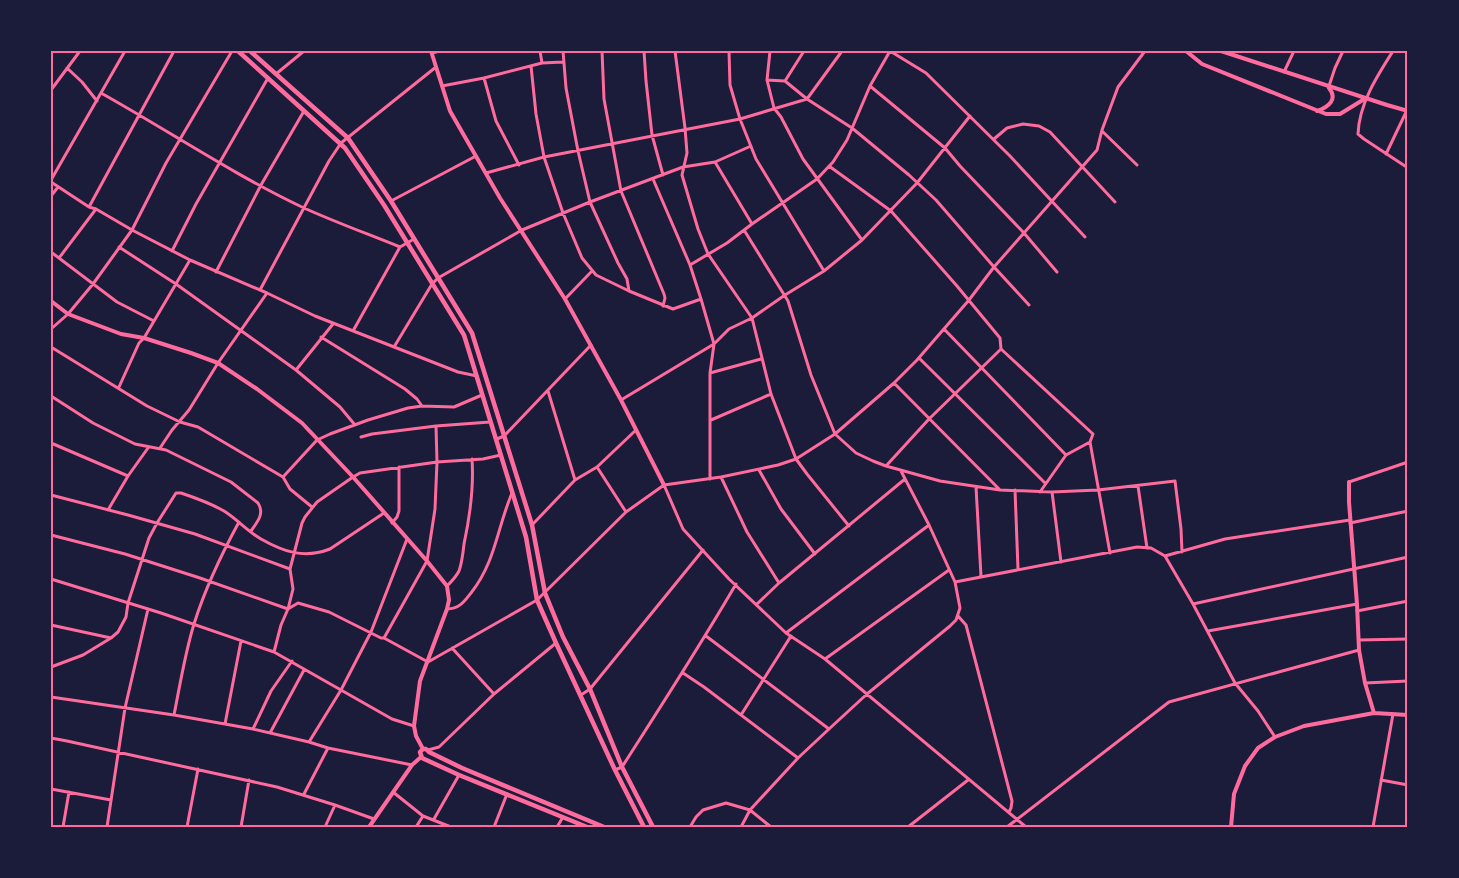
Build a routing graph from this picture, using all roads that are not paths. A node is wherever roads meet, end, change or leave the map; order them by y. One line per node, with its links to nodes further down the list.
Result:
1 (80, 51): 32 (street)
2 (125, 51): 43 (street)
3 (174, 51): 51 (street)
4 (232, 51): 59 (street)
5 (238, 51): 35 (main road)
6 (250, 51): 34 (main road)
7 (304, 51): 34 (street)
8 (440, 51): 26 (street)
9 (540, 51): 29 (street)
10 (562, 51): 28 (street)
11 (602, 51): 62 (street)
12 (644, 51): 57 (street)
13 (675, 51): 54 (street)
14 (729, 51): 53 (street)
15 (770, 51): 37 (street)
16 (804, 51): 38 (street)
17 (842, 51): 45 (street)
18 (890, 51): 40 (street); 52 (street)
19 (1145, 51): 56 (street)
20 (1186, 51): 50 (street)
21 (1221, 51): 27 (street)
22 (1243, 51): 27 (street)
23 (1294, 51): 33 (street)
24 (1342, 51): 41 (street)
25 (1393, 51): 44 (street)
26 (432, 52): 31 (street)
27 (1240, 58): 33 (street)
28 (563, 62): 29 (street); 65 (street)
29 (542, 63): 30 (street)
30 (531, 66): 36 (street); 68 (street)
31 (436, 67): 39 (street); 58 (street)
32 (67, 68): 42 (street); 46 (street)
33 (1284, 72): 41 (street)
34 (276, 74): 58 (main road)
35 (268, 78): 49 (main road); 70 (street)
36 (484, 78): 39 (street); 71 (street)
37 (767, 80): 38 (street); 47 (street)
38 (785, 81): 45 (street)
39 (442, 86): 67 (street)
40 (870, 86): 55 (street); 64 (street)
41 (1329, 86): 44 (street); 50 (street)
42 (51, 90)
43 (101, 93): 46 (street); 51 (street)
44 (1366, 98): 48 (street); 50 (street); 66 (street)
45 (807, 99): 47 (street); 55 (street)
46 (97, 102): 81 (street)
47 (774, 108): 53 (street); 80 (street)
48 (1407, 110): 66 (street)
49 (304, 111): 61 (main road); 83 (street)
50 (1318, 111)
51 (140, 114): 59 (street); 92 (street)
52 (970, 116): 60 (street); 64 (street)
53 (740, 118): 54 (street); 63 (street)
54 (685, 128): 57 (street); 75 (street)
55 (852, 128): 73 (street); 82 (street)
56 (1102, 130): 72 (street); 74 (street)
57 (652, 135): 62 (street); 78 (street)
58 (348, 138): 61 (street); 87 (main road)
59 (180, 139): 70 (street); 98 (street)
60 (994, 139): 74 (street); 88 (street)
61 (342, 143): 93 (street); 105 (main road)
62 (613, 143): 65 (street); 85 (street)
63 (751, 146): 69 (street); 90 (street)
64 (945, 148): 82 (street); 101 (street)
65 (578, 151): 68 (street); 89 (street)
66 (1386, 154): 76 (street)
67 (476, 156): 77 (street); 87 (street)
68 (544, 157): 71 (street); 96 (street)
69 (715, 162): 75 (street); 97 (street)
70 (220, 163): 83 (street); 108 (street)
71 (519, 164): 77 (street)
72 (1137, 165)
73 (829, 166): 80 (street); 95 (street)
74 (1082, 167): 88 (street); 91 (street)
75 (683, 168): 78 (street); 110 (street)
76 (1408, 168)
77 (486, 173): 99 (street)
78 (663, 175): 79 (street)
79 (653, 179): 85 (street); 113 (street)
80 (817, 179): 90 (street); 104 (street)
81 (51, 181): 84 (street)
82 (917, 183): 95 (street); 114 (street)
83 (261, 185): 93 (street); 117 (street)
84 (58, 187): 86 (street); 92 (street)
85 (621, 191): 89 (street); 132 (street)
86 (51, 196)
87 (391, 201): 103 (main road)
88 (1052, 201): 101 (street); 102 (street)
89 (590, 202): 96 (street); 124 (street)
90 (783, 202): 97 (street); 116 (street)
91 (1115, 202)
92 (89, 207): 94 (street)
93 (305, 208): 107 (street); 123 (street)
94 (96, 209): 98 (street); 111 (street)
95 (891, 211): 104 (street); 129 (street)
96 (563, 213): 99 (street); 115 (street)
97 (752, 224): 100 (street)
98 (132, 230): 106 (street); 108 (street)
99 (522, 230): 119 (street); 127 (street)
100 (744, 230): 110 (street); 126 (street)
101 (1024, 233): 114 (street); 118 (street)
102 (1085, 237)
103 (414, 239): 105 (street); 119 (main road)
104 (862, 240): 116 (street)
105 (408, 242): 107 (street); 122 (main road)
106 (119, 247): 120 (street); 121 (street)
107 (400, 247): 140 (street)
108 (172, 250): 112 (street)
109 (51, 252): 111 (street)
110 (708, 254): 113 (street); 134 (street)
111 (59, 258): 120 (street)
112 (190, 260): 117 (street); 121 (street)
113 (690, 265): 128 (street)
114 (994, 267): 129 (street); 131 (street)
115 (592, 271): 124 (street); 127 (street)
116 (824, 271): 126 (street)
117 (216, 272): 123 (street)
118 (1057, 272)
119 (438, 278): 122 (street); 172 (main road)
120 (93, 284): 133 (street); 135 (street)
121 (176, 284): 135 (street); 138 (street)
122 (432, 284): 145 (street); 154 (main road)
123 (260, 290): 125 (street)
124 (629, 290): 132 (street)
125 (267, 293): 136 (street); 138 (street)
126 (785, 295): 134 (street); 171 (street)
127 (565, 299): 144 (street)
128 (701, 299): 132 (street); 143 (street)
129 (969, 300): 139 (street); 147 (street)
130 (51, 301): 133 (street)
131 (1029, 305)
132 (663, 306)
133 (68, 314): 137 (street); 142 (street)
134 (752, 318): 143 (street); 149 (street)
135 (154, 321): 142 (street)
136 (333, 324): 140 (street); 141 (street)
137 (51, 329)
138 (240, 330): 150 (street); 152 (street)
139 (944, 330): 148 (street); 151 (street)
140 (353, 331): 145 (street)
141 (321, 337): 152 (street); 163 (street)
142 (144, 338): 150 (street); 156 (street)
143 (714, 344): 153 (street); 162 (street)
144 (591, 345): 157 (street); 162 (street)
145 (394, 347): 154 (street)
146 (51, 348): 156 (street)
147 (1000, 349): 151 (street); 176 (street)
148 (919, 358): 155 (street); 159 (street)
149 (761, 359): 153 (street); 158 (street)
150 (218, 363): 166 (street); 175 (street)
151 (982, 368): 159 (street); 181 (street)
152 (296, 370): 168 (street)
153 (710, 373): 165 (street)
154 (478, 376): 160 (main road)
155 (894, 383): 164 (street); 171 (street)
156 (119, 387): 166 (street)
157 (548, 390): 172 (street); 197 (street)
158 (771, 394): 165 (street); 183 (street)
159 (955, 394): 164 (street); 199 (street)
160 (483, 395): 163 (street); 167 (main road)
161 (51, 396): 178 (street)
162 (621, 400): 170 (street)
163 (422, 406): 168 (street)
164 (929, 419): 186 (street); 203 (street)
165 (711, 420): 195 (street)
166 (180, 422): 179 (street); 192 (street)
167 (490, 422): 169 (street); 174 (main road)
168 (355, 425): 175 (street)
169 (436, 426): 173 (street); 184 (street)
170 (636, 430): 188 (street); 200 (street)
171 (835, 434): 183 (street); 186 (street)
172 (504, 436): 174 (street); 220 (main road)
173 (361, 437)
174 (497, 438): 180 (main road)
175 (317, 440): 192 (street); 193 (street)
176 (1090, 442): 181 (street); 205 (street)
177 (51, 443): 191 (street)
178 (148, 448): 179 (street); 191 (street)
179 (160, 448): 222 (street)
180 (502, 455): 182 (street); 206 (main road)
181 (1066, 455): 199 (street)
182 (472, 459): 184 (street); 247 (street)
183 (796, 459): 189 (street); 221 (street)
184 (437, 462): 187 (street); 235 (street)
185 (1408, 462): 198 (street)
186 (886, 466): 190 (street)
187 (399, 467): 193 (street); 218 (street)
188 (597, 467): 197 (street); 214 (street)
189 (759, 470): 194 (street); 231 (street)
190 (900, 470): 196 (street); 202 (street)
191 (128, 476): 211 (street)
192 (283, 477): 210 (street)
193 (353, 477): 210 (street); 213 (street)
194 (721, 477): 195 (street); 245 (street)
195 (710, 479): 200 (street)
196 (905, 479): 219 (street); 221 (street)
197 (575, 480): 220 (street)
198 (1349, 482): 216 (street)
199 (1045, 484): 207 (street)
200 (664, 485): 214 (street); 227 (street)
201 (1138, 486): 205 (street); 226 (street); 228 (street)
202 (976, 487): 203 (street); 241 (street)
203 (1000, 490): 204 (street)
204 (1015, 490): 207 (street); 239 (street)
205 (1098, 490): 208 (street); 230 (street)
206 (512, 492): 249 (main road); 257 (street)
207 (1040, 492): 208 (street)
208 (1052, 492): 236 (street)
209 (51, 495): 211 (street)
210 (312, 507): 229 (street)
211 (108, 510): 217 (street)
212 (1408, 511): 216 (street)
213 (384, 512): 218 (street); 229 (street)
214 (626, 512): 248 (street)
215 (239, 522): 217 (street); 222 (street); 225 (street)
216 (1350, 522): 228 (street); 237 (street)
217 (157, 523): 225 (street); 234 (street)
218 (392, 523): 224 (street)
219 (929, 524): 240 (street); 264 (street)
220 (532, 525): 248 (main road)
221 (849, 526): 231 (street)
222 (251, 531): 229 (street)
223 (51, 535): 234 (street)
224 (407, 538): 235 (street); 263 (street)
225 (226, 545): 238 (street); 243 (street)
226 (1146, 548): 230 (street); 232 (street)
227 (702, 550): 246 (street); 286 (street)
228 (1182, 552): 232 (street)
229 (294, 553): 238 (street)
230 (1110, 553): 236 (street)
231 (815, 554): 245 (street)
232 (1165, 556): 253 (street)
233 (1408, 557): 237 (street)
234 (142, 559): 243 (street); 251 (street)
235 (427, 561): 247 (street); 268 (street)
236 (1061, 562): 239 (street)
237 (1354, 568): 253 (street); 254 (street)
238 (290, 569): 256 (street)
239 (1018, 569): 241 (street)
240 (949, 570): 244 (street); 276 (street)
241 (981, 576): 244 (street)
242 (51, 580): 251 (street)
243 (209, 581): 256 (street); 260 (street)
244 (955, 582): 259 (street)
245 (779, 583): 252 (street)
246 (736, 584): 252 (street); 265 (street)
247 (447, 586): 257 (street)
248 (545, 593): 249 (street); 286 (main road)
249 (537, 600): 272 (main road); 273 (street)
250 (1408, 601): 258 (street)
251 (128, 603): 255 (street); 267 (street)
252 (756, 604): 264 (street)
253 (1193, 604): 262 (street)
254 (1357, 604): 258 (street); 262 (street)
255 (148, 609): 260 (street); 292 (street)
256 (288, 609): 263 (street); 275 (street)
257 (447, 609): 278 (street)
258 (1357, 611): 270 (street)
259 (958, 616): 289 (street); 328 (street)
260 (194, 624): 271 (street); 295 (street)
261 (51, 625): 267 (street)
262 (1207, 631): 284 (street)
263 (371, 632): 268 (street); 287 (street)
264 (786, 633): 266 (street)
265 (706, 636): 281 (street); 282 (street)
266 (791, 636): 276 (street); 282 (street)
267 (111, 638): 279 (street)
268 (384, 638): 278 (street)
269 (1408, 639): 270 (street)
270 (1359, 640): 274 (street)
271 (241, 641): 275 (street); 298 (street)
272 (556, 643): 288 (street); 290 (main road)
273 (452, 648): 278 (street); 288 (street)
274 (1359, 650): 284 (street); 285 (street)
275 (274, 652): 277 (street)
276 (825, 659): 289 (street)
277 (292, 661): 280 (street); 300 (street)
278 (428, 662): 299 (street)
279 (51, 666)
280 (304, 669): 287 (street); 302 (street)
281 (683, 673): 296 (street); 312 (street)
282 (764, 680): 296 (street); 301 (street)
283 (1408, 681): 285 (street)
284 (1235, 683): 303 (street); 333 (street)
285 (1365, 684): 293 (street)
286 (590, 689): 290 (street); 312 (main road)
287 (341, 690): 299 (street); 305 (street)
288 (494, 694): 307 (street)
289 (867, 694): 301 (street); 317 (street)
290 (581, 695): 314 (main road)
291 (51, 697): 292 (street)
292 (126, 708): 295 (street); 308 (street)
293 (1374, 713): 294 (street); 303 (street)
294 (1393, 714): 297 (street); 318 (street)
295 (174, 715): 298 (street)
296 (741, 715): 310 (street)
297 (1408, 715)
298 (225, 724): 300 (street)
299 (414, 726): 307 (street)
300 (253, 729): 302 (street)
301 (829, 729): 310 (street)
302 (270, 733): 305 (street)
303 (1275, 737): 354 (street)
304 (51, 738): 308 (street)
305 (309, 742): 306 (street)
306 (328, 748): 311 (street); 323 (street)
307 (427, 750): 309 (main road); 309 (main road); 345 (main road)
308 (119, 752): 313 (street); 325 (street)
309 (423, 758): 311 (street); 315 (main road)
310 (798, 758): 327 (street)
311 (412, 765): 322 (street)
312 (622, 766): 314 (street); 347 (main road)
313 (198, 769): 316 (street); 336 (street)
314 (615, 770): 346 (main road)
315 (459, 775): 324 (main road); 332 (street)
316 (249, 780): 323 (street); 337 (street)
317 (969, 780): 328 (street); 351 (street)
318 (1381, 780): 319 (street); 355 (street)
319 (1408, 785)
320 (51, 789): 321 (street)
321 (69, 792): 325 (street); 335 (street)
322 (394, 792): 329 (street); 331 (street)
323 (304, 794): 326 (street)
324 (507, 794): 330 (main road); 342 (street)
325 (111, 800): 334 (street)
326 (335, 805): 331 (street); 338 (street)
327 (750, 810): 348 (street); 349 (street); 350 (street)
328 (1009, 812): 333 (street)
329 (423, 816): 332 (street); 340 (street)
330 (563, 817): 343 (street); 344 (main road)
331 (374, 819): 339 (street)
332 (434, 819): 341 (street)
333 (1017, 819): 352 (street); 353 (street)
334 (108, 826)
335 (63, 827)
336 (186, 827)
337 (241, 827)
338 (325, 827)
339 (369, 827)
340 (416, 827)
341 (451, 827)
342 (494, 827)
343 (557, 827)
344 (587, 827)
345 (604, 827)
346 (644, 827)
347 (653, 827)
348 (690, 827)
349 (741, 827)
350 (771, 827)
351 (908, 827)
352 (1007, 827)
353 (1026, 827)
354 (1231, 827)
355 (1373, 827)

